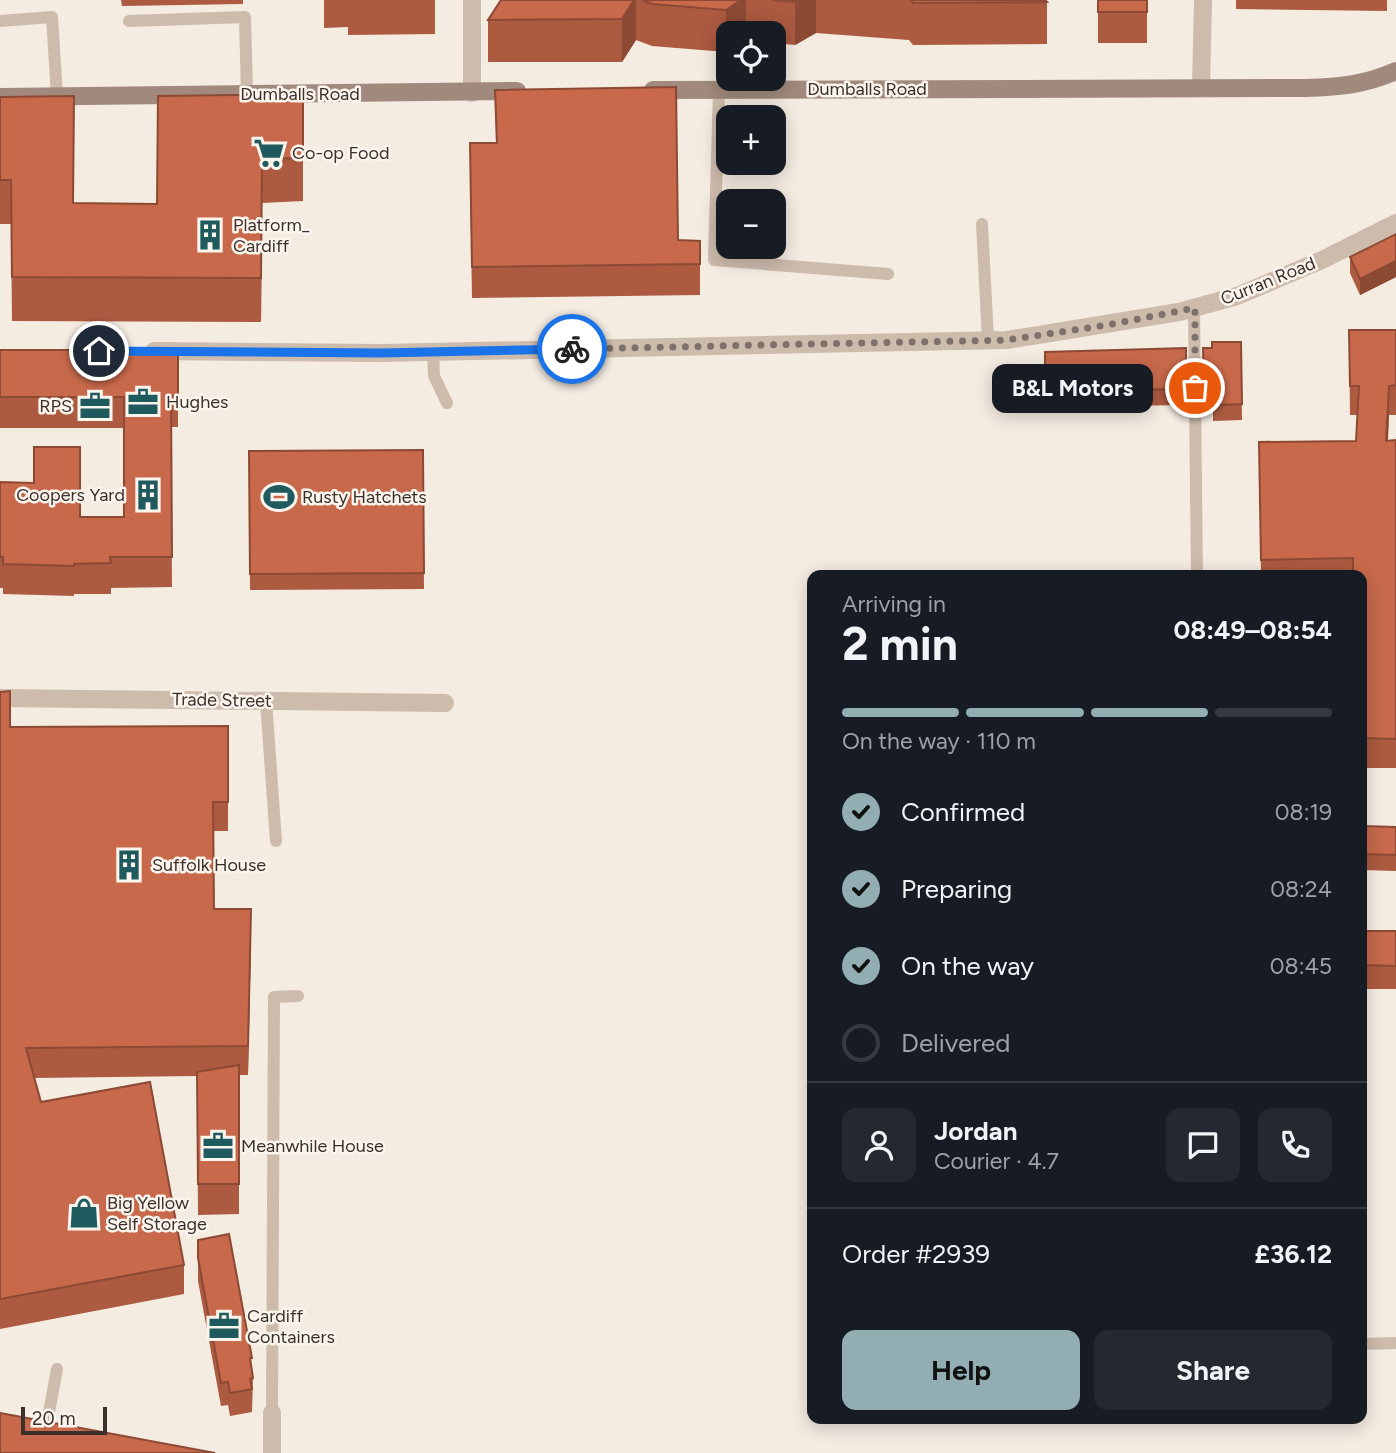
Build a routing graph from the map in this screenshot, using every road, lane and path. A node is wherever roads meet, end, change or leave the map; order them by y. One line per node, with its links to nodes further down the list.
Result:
1 (472, 0): 12 (street)
2 (1203, 0): 6 (street)
3 (0, 20): 14 (lane)
4 (129, 21): 13 (lane)
5 (1396, 71): 6 (street, Dumballs Road)
6 (1201, 88): 9 (street, Dumballs Road)
7 (637, 90): 8 (street, Dumballs Road)
8 (716, 90)
9 (786, 90)
10 (528, 91): 12 (street, Dumballs Road)
11 (719, 91): 18 (lane)
12 (472, 93): 13 (street, Dumballs Road)
13 (247, 94): 14 (street, Dumballs Road)
14 (57, 96): 15 (street, Dumballs Road)
15 (0, 97)
16 (1396, 223): 19 (street, Curran Road)
17 (982, 224): 20 (lane)
18 (888, 274)
19 (1195, 308): 20 (street, Curran Road); 24 (lane)
20 (988, 340): 22 (street, Curran Road)
21 (131, 351): 22 (street, Curran Road)
22 (433, 352): 23 (lane)
23 (447, 403)
24 (1197, 570)
25 (0, 698): 26 (street, Trade Street)
26 (266, 701): 27 (street, Trade Street); 28 (lane)
27 (445, 703)
28 (276, 841)
29 (298, 996): 33 (lane)
30 (1396, 1343): 31 (lane)
31 (1367, 1344)
32 (57, 1369): 34 (lane)
33 (272, 1413): 35 (street)
34 (46, 1429)
35 (272, 1453)

